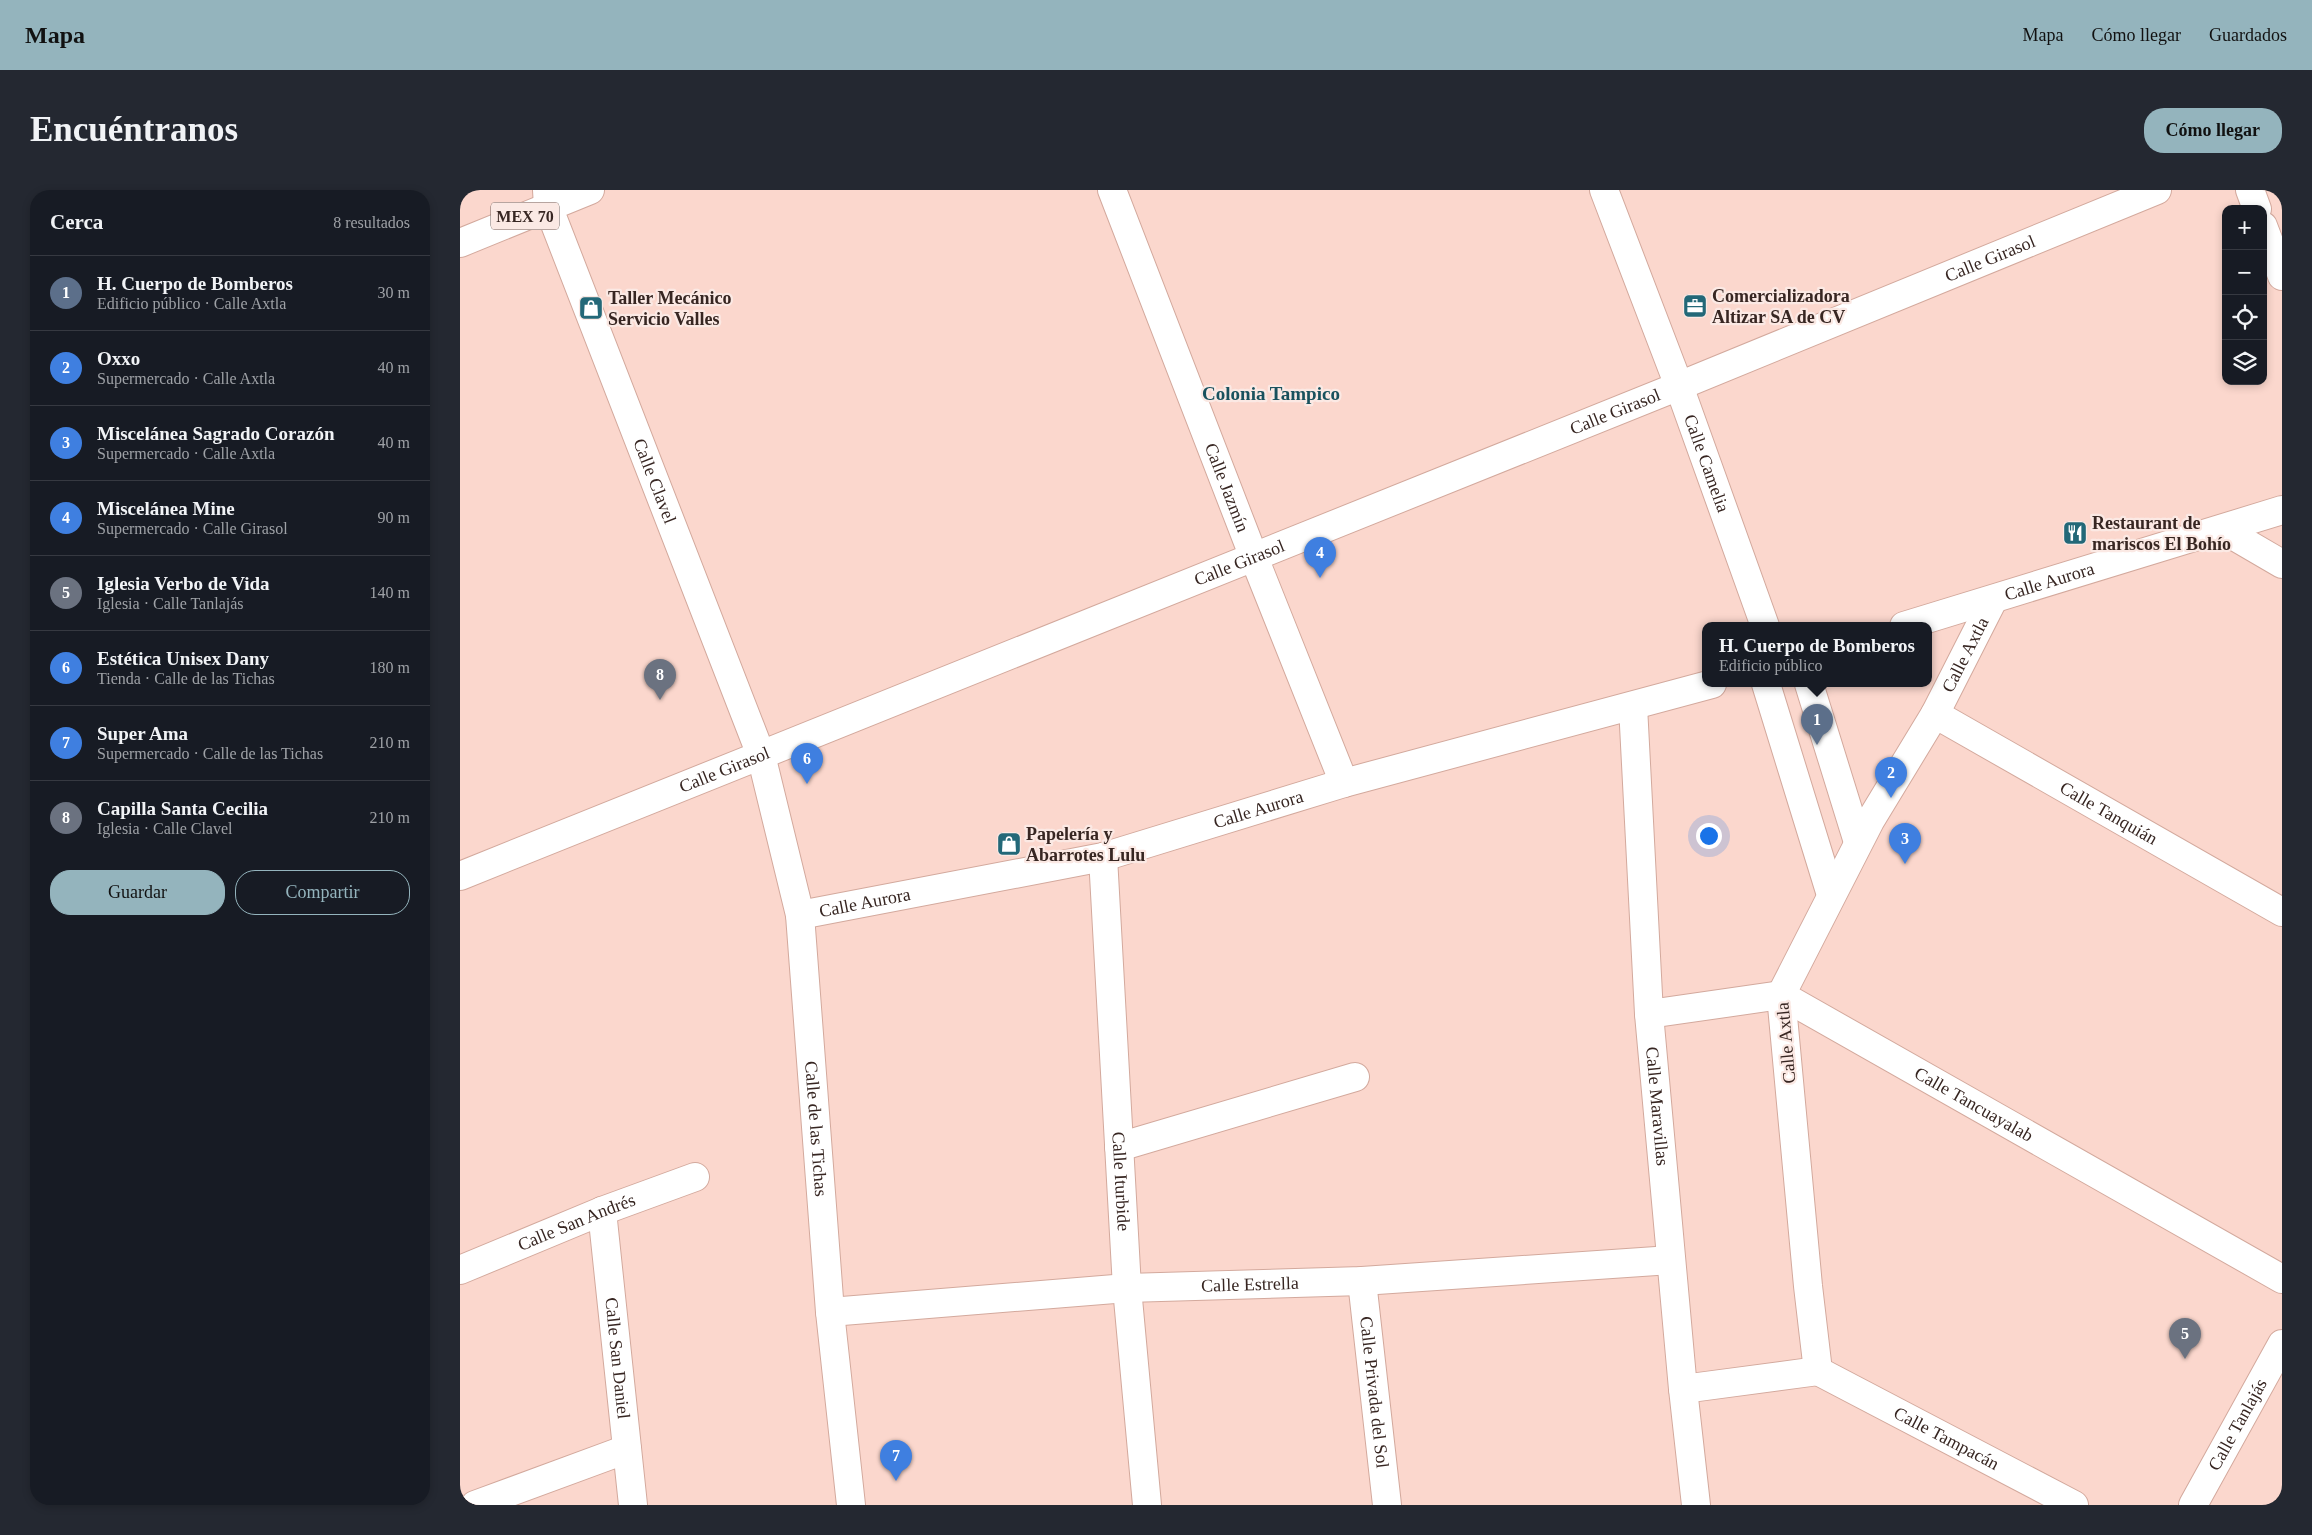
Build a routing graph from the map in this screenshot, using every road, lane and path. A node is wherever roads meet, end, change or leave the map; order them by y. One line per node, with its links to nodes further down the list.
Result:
1 (590, 190): 6 (street, MEX 70)
2 (1112, 190): 14 (street, Calle Jazmín)
3 (1604, 190): 11 (street, Calle Camelia)
4 (2158, 190): 11 (street, Calle Girasol)
5 (2250, 190): 7 (street)
6 (547, 198): 9 (street, MEX 70); 25 (street, Calle Clavel)
7 (2256, 205)
8 (2267, 237): 10 (street)
9 (460, 243)
10 (2282, 276)
11 (1678, 386): 14 (street, Calle Girasol); 17 (street, Calle Camelia)
12 (2282, 510): 13 (street, Calle Aurora)
13 (2222, 529): 15 (street); 16 (street, Calle Aurora)
14 (1253, 555): 25 (street, Calle Girasol); 26 (street, Calle Jazmín)
15 (2282, 564)
16 (1993, 600): 18 (street, Calle Aurora); 24 (street, Calle Axtla)
17 (1764, 622)
18 (1918, 622)
19 (1702, 687): 23 (street, Calle Aurora)
20 (1767, 687): 30 (street)
21 (1810, 687): 27 (street)
22 (1828, 687): 27 (street)
23 (1634, 706): 26 (street, Calle Aurora); 34 (street, Calle Maravillas)
24 (1935, 714): 27 (street, Calle Axtla); 31 (street, Calle Tanquián)
25 (760, 756): 29 (street, Calle Girasol); 32 (street, Calle de las Tichas)
26 (1344, 783): 28 (street, Calle Aurora)
27 (1864, 832): 30 (street, Calle Axtla)
28 (1103, 857): 32 (street, Calle Aurora); 36 (street, Calle Iturbide)
29 (460, 876)
30 (1831, 895): 33 (street, Calle Axtla)
31 (2282, 912)
32 (800, 915): 44 (street, Calle de las Tichas)
33 (1781, 995): 34 (street); 41 (street, Calle Tancuayalab); 46 (street, Calle Axtla)
34 (1649, 1014): 39 (street, Calle Maravillas)
35 (1355, 1076): 36 (street)
36 (1119, 1147): 43 (street, Calle Iturbide)
37 (695, 1177): 38 (street, Calle San Andrés)
38 (602, 1211): 40 (street, Calle San Andrés); 48 (street, Calle San Daniel)
39 (1671, 1260): 42 (street, Calle Estrella); 47 (street, Calle Maravillas)
40 (460, 1270)
41 (2282, 1279)
42 (1362, 1281): 43 (street, Calle Estrella); 53 (street, Calle Privada del Sol)
43 (1127, 1288): 44 (street, Calle Estrella); 52 (street, Calle Iturbide)
44 (830, 1312): 51 (street, Calle de las Tichas)
45 (2282, 1344): 56 (street, Calle Tanlajás)
46 (1818, 1371): 47 (street); 55 (street, Calle Tampacán)
47 (1683, 1389): 54 (street, Calle Maravillas)
48 (626, 1449): 49 (street); 50 (street, Calle San Daniel)
49 (475, 1505)
50 (633, 1505)
51 (851, 1505)
52 (1147, 1505)
53 (1387, 1505)
54 (1696, 1505)
55 (2074, 1505)
56 (2193, 1505)

